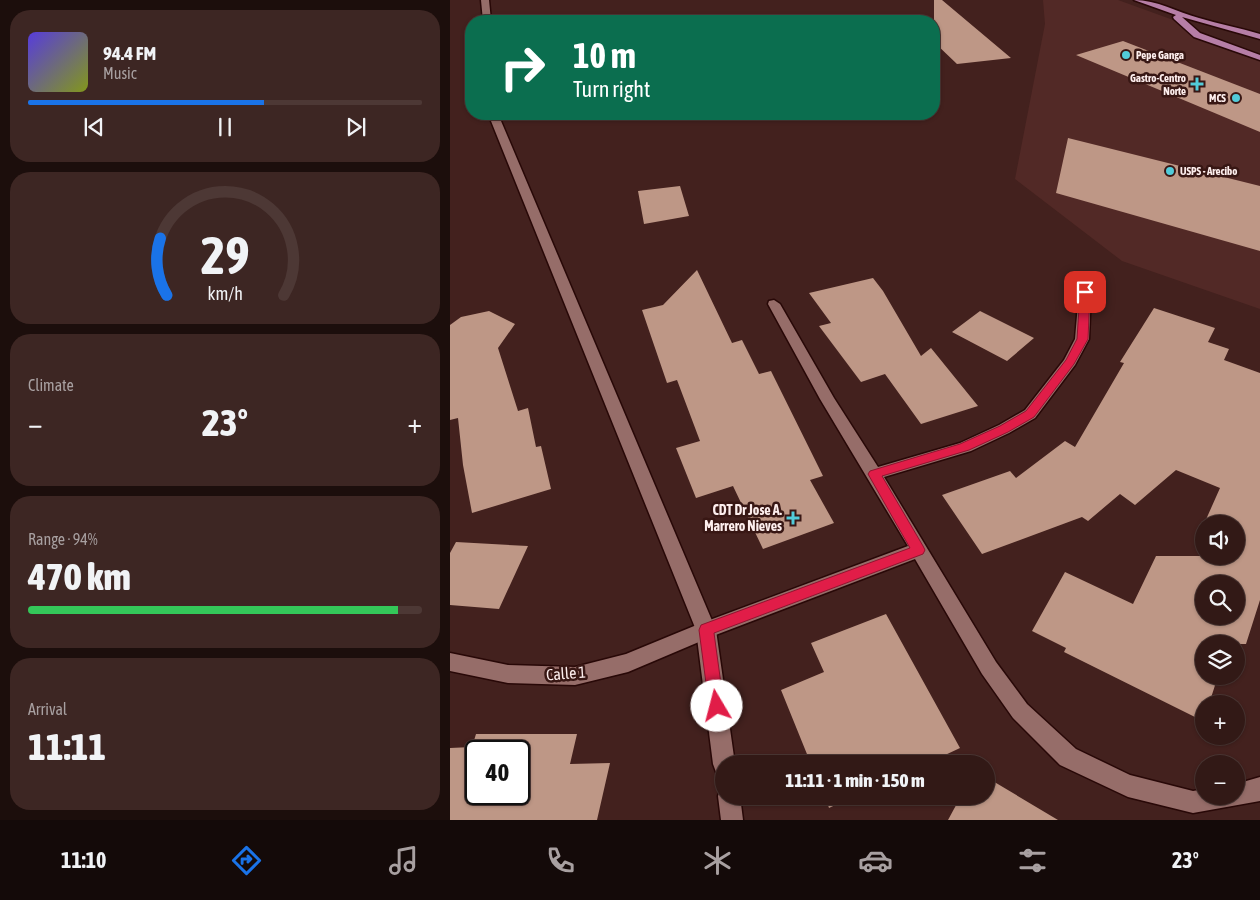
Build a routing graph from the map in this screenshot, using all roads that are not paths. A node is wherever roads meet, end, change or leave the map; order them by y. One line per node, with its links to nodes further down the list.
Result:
1 (485, 0): 4 (street)
2 (1138, 0): 3 (main road)
3 (1170, 11): 5 (main road); 8 (main road)
4 (486, 15)
5 (1197, 20): 6 (main road); 7 (main road)
6 (1260, 38)
7 (1251, 44)
8 (1260, 58)
9 (496, 120): 14 (street)
10 (1085, 292): 12 (street)
11 (774, 304): 12 (street)
12 (874, 474): 13 (street)
13 (918, 550): 14 (street, Calle 1); 19 (street)
14 (706, 630): 15 (street, Calle 1); 16 (street)
15 (450, 662)
16 (723, 755)
17 (1260, 788): 18 (street)
18 (1245, 793)
19 (1195, 802)
20 (730, 805): 21 (street)
21 (732, 820)

